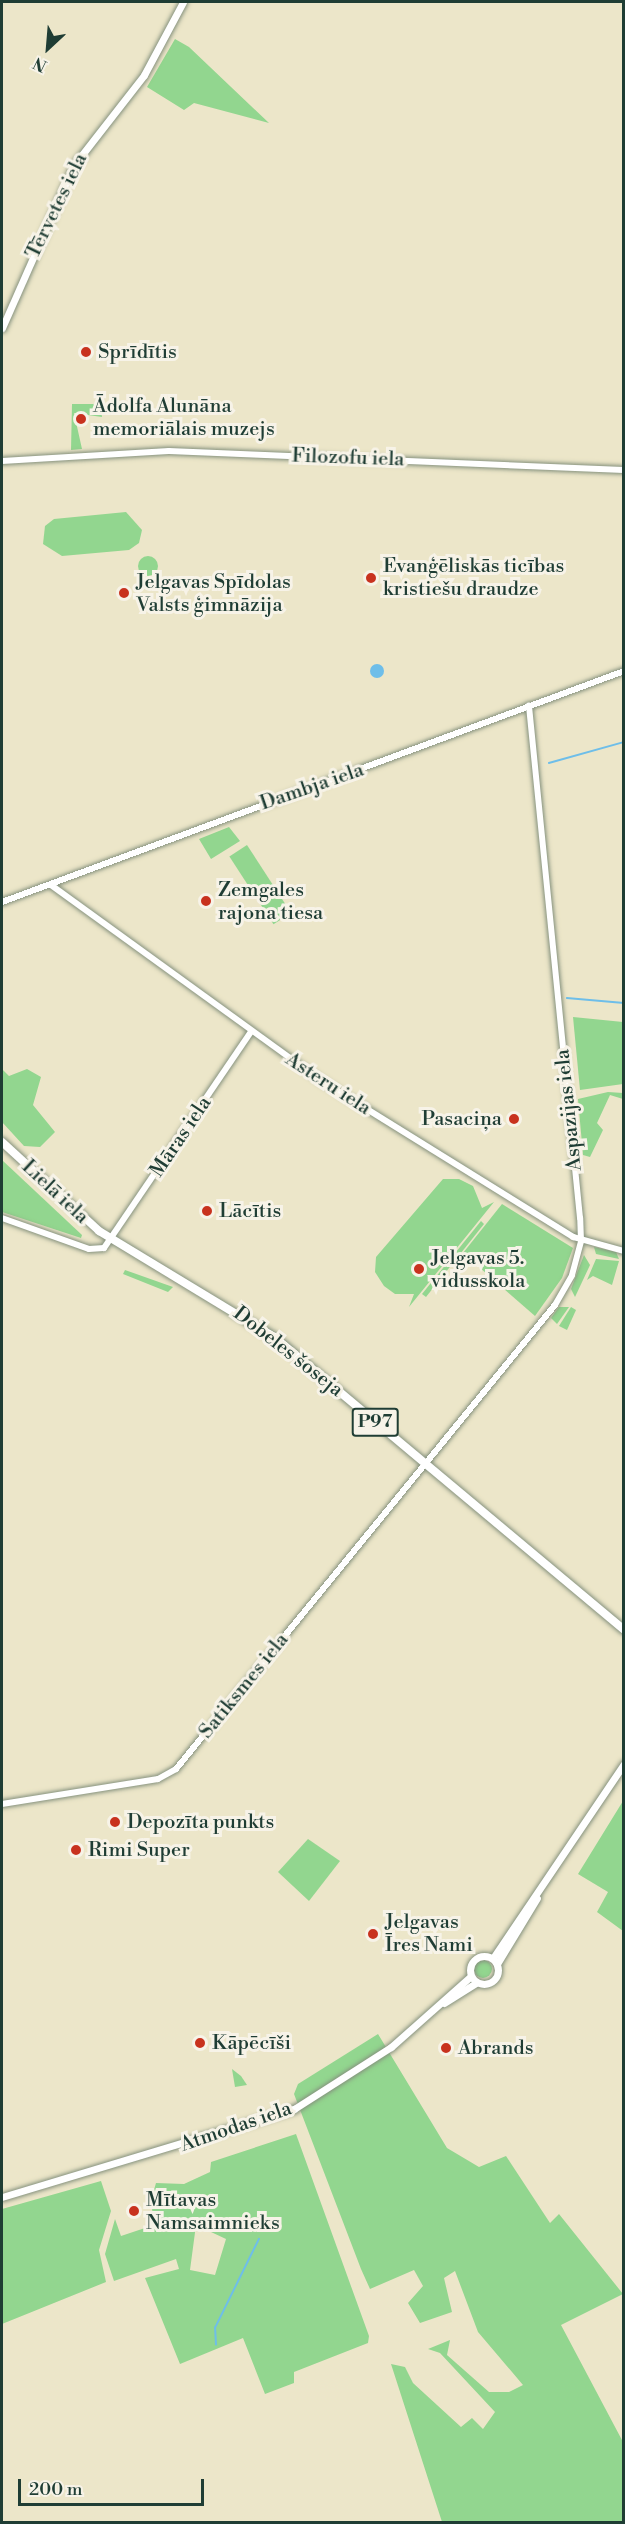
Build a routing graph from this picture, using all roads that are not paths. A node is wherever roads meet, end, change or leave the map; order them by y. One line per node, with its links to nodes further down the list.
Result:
1 (183, 2): 2 (main road, Tērvetes iela)
2 (2, 328)
3 (2, 461): 4 (street, Filozofu iela)
4 (624, 470)
5 (624, 671): 6 (street, Dambja iela)
6 (529, 706): 7 (street, Dambja iela); 13 (street, Aspazijas iela)
7 (51, 885): 8 (street, Dambja iela); 9 (street, Asteru iela)
8 (2, 902)
9 (250, 1033): 12 (street, Māras iela); 13 (street, Asteru iela)
10 (2, 1142): 12 (main road, Lielā iela / P97)
11 (3, 1218): 12 (street)
12 (111, 1240): 15 (main road, Dobeles šoseja / P97)
13 (581, 1241): 14 (street, Asteru iela); 15 (street, Aspazijas iela)
14 (624, 1251)
15 (425, 1464): 16 (main road, Dobeles šoseja / P97); 18 (street, Satiksmes iela)
16 (624, 1630)
17 (624, 1764): 19 (main road)
18 (2, 1804)
19 (495, 1961): 20 (main road); 20 (main road)
20 (474, 1979): 21 (main road, Atmodas iela)
21 (2, 2197)

